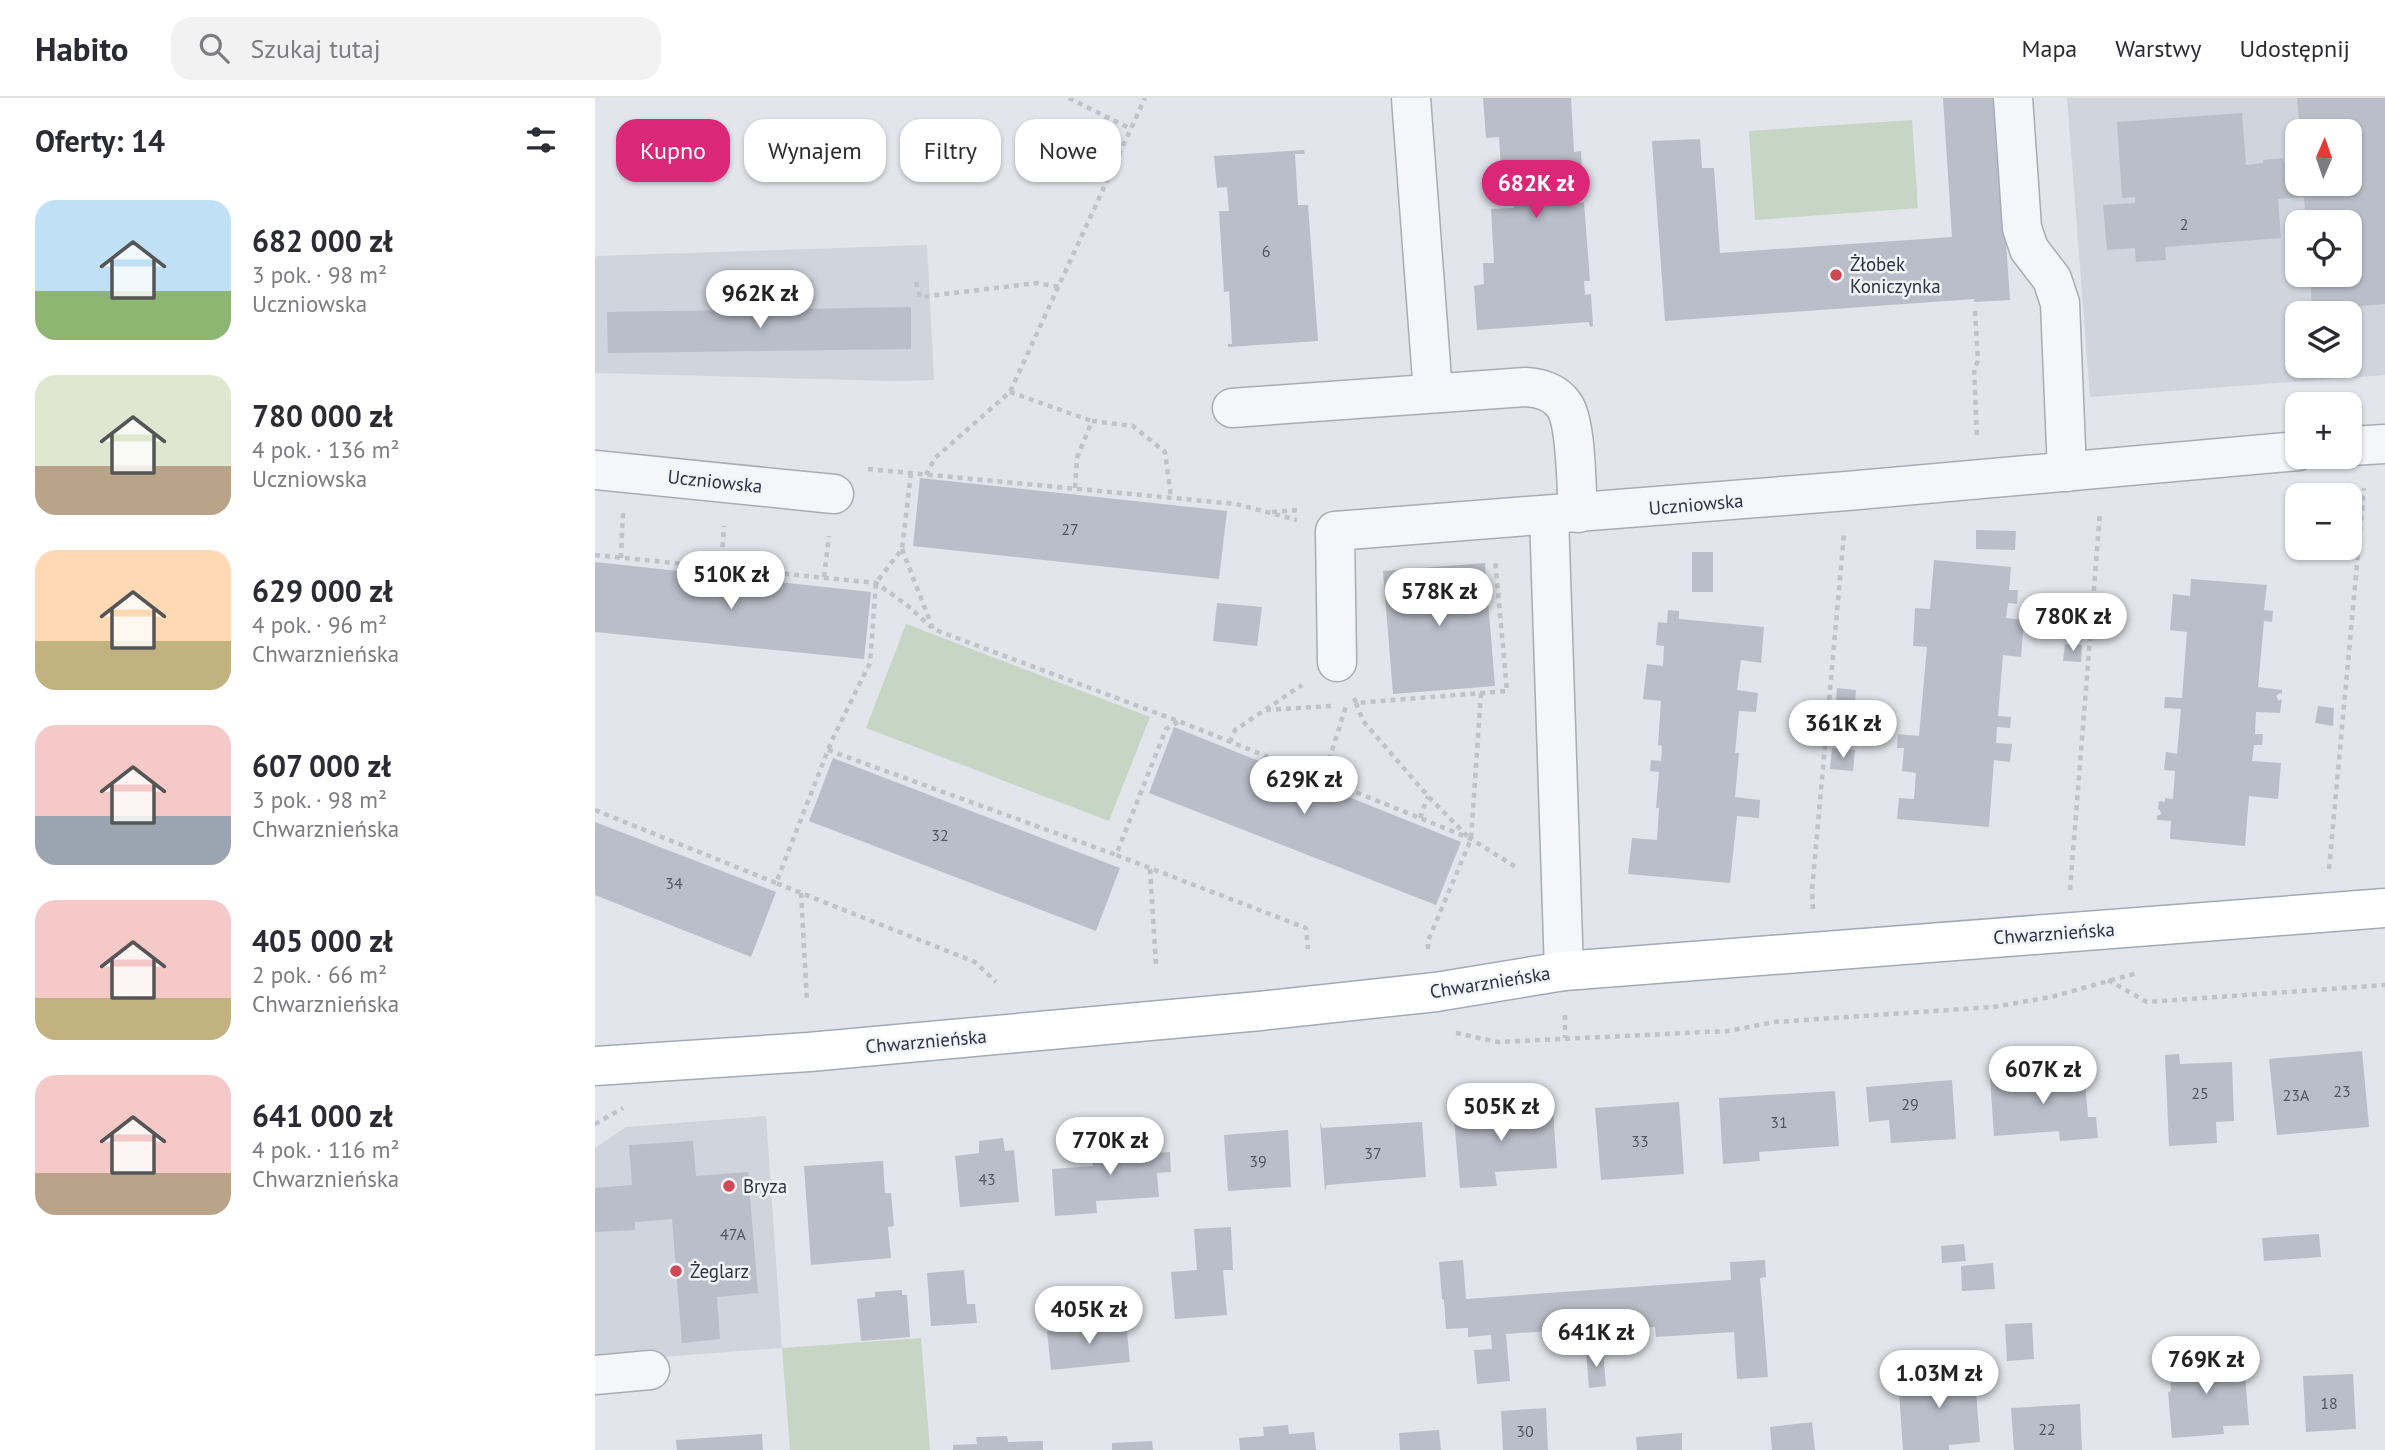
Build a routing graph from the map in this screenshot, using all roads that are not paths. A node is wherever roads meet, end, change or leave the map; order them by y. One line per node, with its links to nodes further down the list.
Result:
1 (1411, 98): 3 (street)
2 (2013, 98): 7 (street)
3 (1433, 393): 4 (street); 9 (street)
4 (1232, 408)
5 (2285, 452): 7 (street, Uczniowska)
6 (595, 470): 8 (street, Uczniowska)
7 (2085, 471): 9 (street, Uczniowska)
8 (834, 494)
9 (1564, 514): 10 (street, Uczniowska); 12 (street)
10 (1338, 662)
11 (2385, 908): 12 (main road, Chwarznieńska)
12 (1564, 971): 13 (main road, Chwarznieńska)
13 (595, 1066)
14 (650, 1370): 15 (street)
15 (595, 1375)

